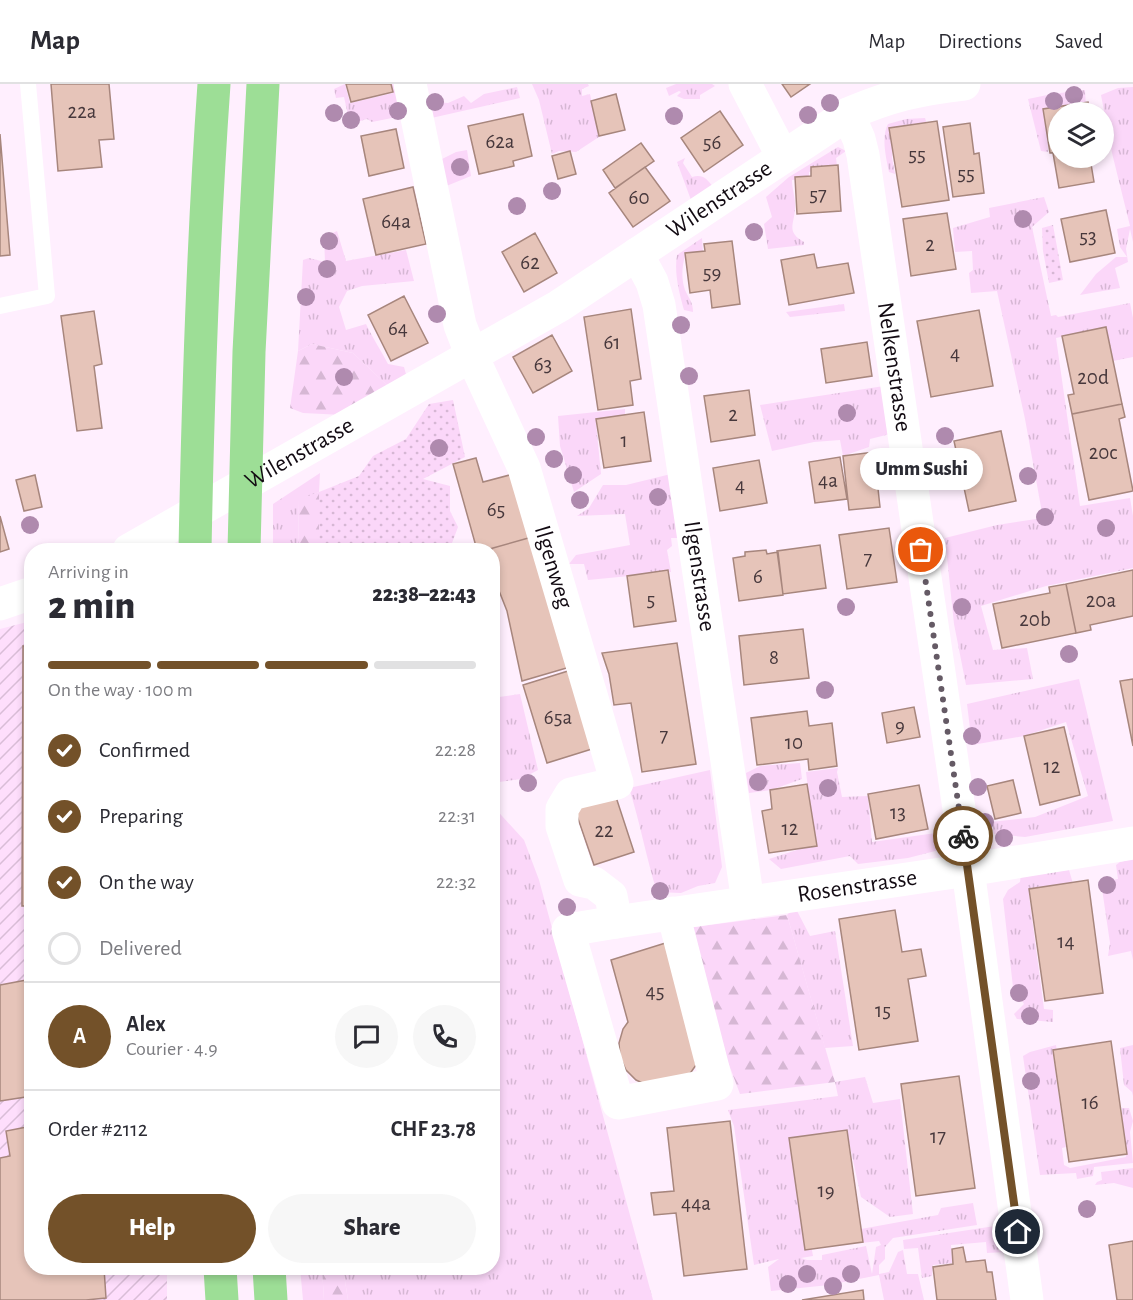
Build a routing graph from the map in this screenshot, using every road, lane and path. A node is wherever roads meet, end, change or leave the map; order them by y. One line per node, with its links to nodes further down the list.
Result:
1 (28, 84): 10 (lane)
2 (214, 84): 13 (highway)
3 (263, 84): 14 (highway)
4 (410, 84): 11 (street)
5 (745, 84): 8 (street, Wilenstrasse)
6 (964, 84): 7 (street, Wilenstrasse)
7 (848, 114): 8 (street, Wilenstrasse); 18 (street, Nelkenstrasse)
8 (783, 157): 9 (street, Wilenstrasse)
9 (637, 254): 11 (street, Wilenstrasse); 19 (street, Ilgenstrasse)
10 (0, 306)
11 (472, 356): 12 (street, Wilenstrasse); 21 (street, Ilgenweg)
12 (141, 543)
13 (195, 543)
14 (244, 543)
15 (24, 596): 16 (street)
16 (0, 604)
17 (1133, 843): 18 (street, Rosenstrasse)
18 (968, 870): 19 (street, Rosenstrasse); 26 (street, Nelkenstrasse)
19 (748, 902): 20 (street, Rosenstrasse)
20 (674, 913): 21 (street, Rosenstrasse); 21 (street, Rosenstrasse)
21 (616, 922)
22 (220, 1275): 24 (highway)
23 (269, 1275): 25 (highway)
24 (222, 1300)
25 (271, 1300)
26 (1027, 1300)

